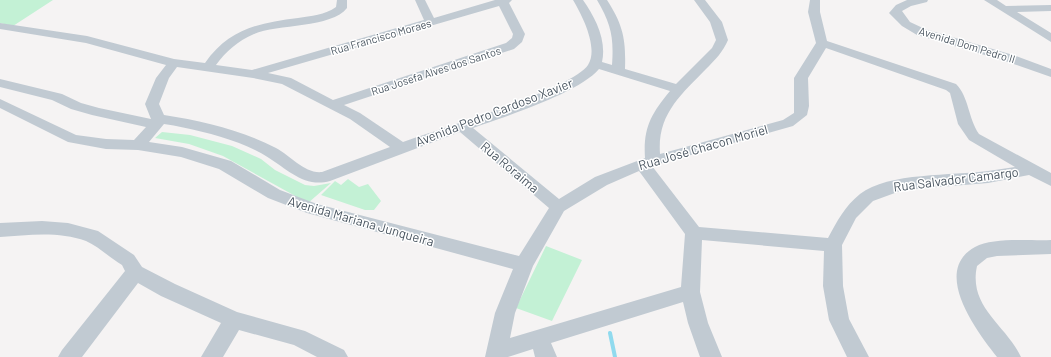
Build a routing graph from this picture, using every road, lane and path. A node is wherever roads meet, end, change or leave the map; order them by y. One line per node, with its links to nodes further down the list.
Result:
1 (342, 0): 18 (street)
2 (420, 0): 12 (street)
3 (578, 0): 17 (street)
4 (602, 0): 19 (street)
5 (699, 0): 23 (street)
6 (815, 0): 15 (street)
7 (923, 0): 20 (street, Avenida Dom Pedro II)
8 (989, 0): 11 (street)
9 (504, 1): 12 (street, Rua Francisco Moraes); 25 (street, Rua Josefa Alves dos Santos)
10 (1051, 8): 11 (street)
11 (1004, 10): 14 (street)
12 (431, 23): 21 (street, Rua Francisco Moraes)
13 (0, 26): 16 (street)
14 (1051, 38)
15 (822, 43): 30 (street, Rua José Chacon Moriel); 31 (street)
16 (174, 63): 18 (street); 26 (street)
17 (596, 64): 19 (street); 27 (street, Avenida Pedro Cardoso Xavier)
18 (208, 68): 21 (street)
19 (618, 71): 23 (street)
20 (1051, 73)
21 (253, 74): 25 (street)
22 (0, 83): 26 (street)
23 (680, 90): 30 (street)
24 (0, 102): 28 (street, Avenida Mariana Junqueira)
25 (334, 104): 29 (street)
26 (158, 122): 28 (street); 29 (street, Avenida Pedro Cardoso Xavier)
27 (463, 127): 29 (street, Avenida Pedro Cardoso Xavier); 33 (street, Rua Roraima)
28 (138, 145): 38 (street, Avenida Mariana Junqueira)
29 (402, 148)
30 (648, 162): 33 (street, Rua José Chacon Moriel); 35 (street)
31 (1031, 169): 32 (street); 36 (street, Rua Salvador Camargo)
32 (1051, 180)
33 (558, 207): 38 (street, Rua José Chacon Moriel)
34 (0, 230): 39 (street)
35 (694, 233): 36 (street); 40 (street)
36 (833, 245): 49 (street, Rua Salvador Camargo)
37 (1051, 247): 50 (street)
38 (524, 265): 43 (street)
39 (136, 272): 41 (street); 44 (street)
40 (690, 292): 42 (street); 48 (street)
41 (234, 320): 45 (street); 46 (street)
42 (539, 338): 43 (street); 47 (street)
43 (496, 354)
44 (69, 357)
45 (212, 357)
46 (337, 357)
47 (546, 357)
48 (711, 357)
49 (858, 357)
50 (1010, 357)

